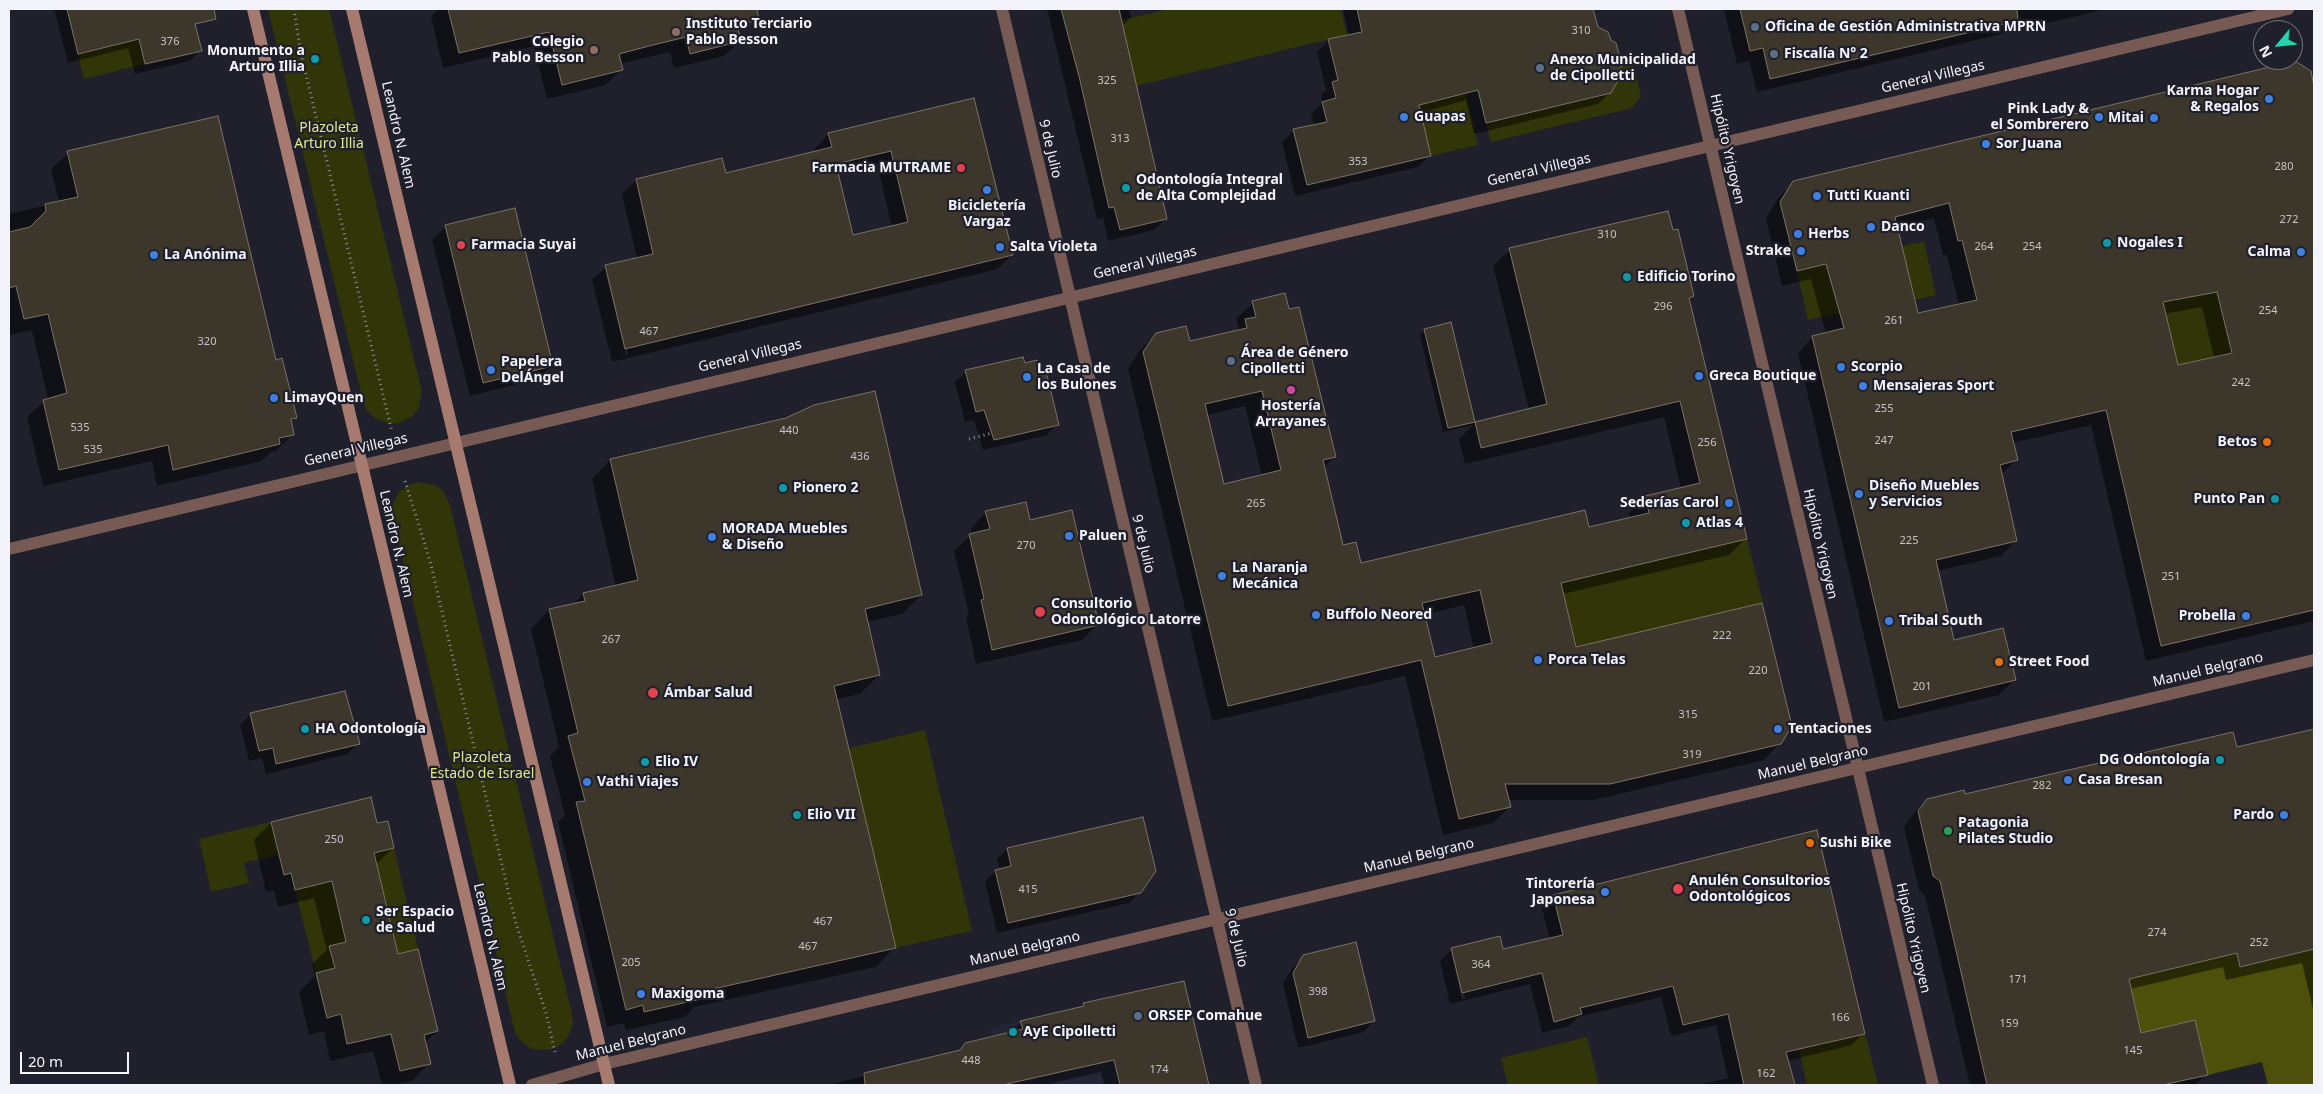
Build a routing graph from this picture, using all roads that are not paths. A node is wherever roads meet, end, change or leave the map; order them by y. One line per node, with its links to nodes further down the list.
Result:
1 (253, 9): 9 (main road, Leandro N. Alem)
2 (352, 9): 8 (main road, Leandro N. Alem)
3 (1002, 9): 7 (street, 9 de Julio)
4 (1678, 9): 6 (street, Hipólito Yrigoyen)
5 (2288, 9): 6 (street, General Villegas)
6 (1711, 145): 7 (street, General Villegas); 12 (street, Hipólito Yrigoyen)
7 (1070, 296): 8 (street, General Villegas); 13 (street, 9 de Julio)
8 (456, 441): 9 (street, General Villegas); 14 (main road, Leandro N. Alem)
9 (362, 464): 10 (street, General Villegas); 15 (main road, Leandro N. Alem)
10 (9, 549)
11 (2314, 660): 12 (street, Manuel Belgrano)
12 (1858, 768): 13 (street, Manuel Belgrano); 19 (street, Hipólito Yrigoyen)
13 (1217, 919): 14 (street, Manuel Belgrano); 18 (street, 9 de Julio)
14 (604, 1064): 16 (street, Manuel Belgrano); 17 (main road, Leandro N. Alem)
15 (510, 1085)
16 (532, 1085)
17 (609, 1085)
18 (1256, 1085)
19 (1933, 1085)

